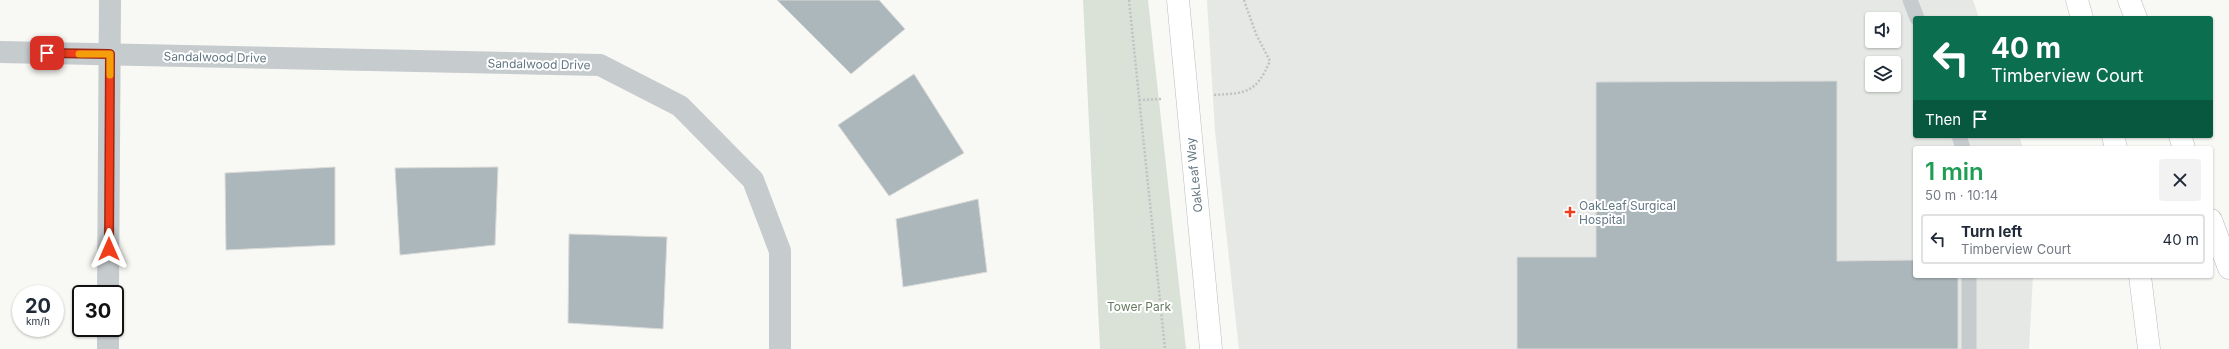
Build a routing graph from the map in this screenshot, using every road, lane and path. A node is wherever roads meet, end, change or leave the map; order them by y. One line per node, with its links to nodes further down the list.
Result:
1 (110, 0): 12 (street)
2 (1128, 0): 22 (path)
3 (1178, 0): 23 (main road, OakLeaf Way)
4 (1244, 0): 13 (path)
5 (1910, 0): 8 (lane)
6 (2077, 0): 9 (main road)
7 (2129, 0): 10 (main road)
8 (1916, 16)
9 (2081, 16)
10 (2135, 16)
11 (0, 52): 12 (street, Sandalwood Drive)
12 (110, 54): 18 (street); 21 (street, Sandalwood Drive)
13 (1218, 95)
14 (2213, 225): 15 (main road)
15 (2229, 268)
16 (1969, 278): 24 (lane)
17 (2140, 278): 25 (main road)
18 (108, 285)
19 (108, 337): 20 (street)
20 (108, 349)
21 (780, 349)
22 (1165, 349)
23 (1211, 349)
24 (1969, 349)
25 (2149, 349)

